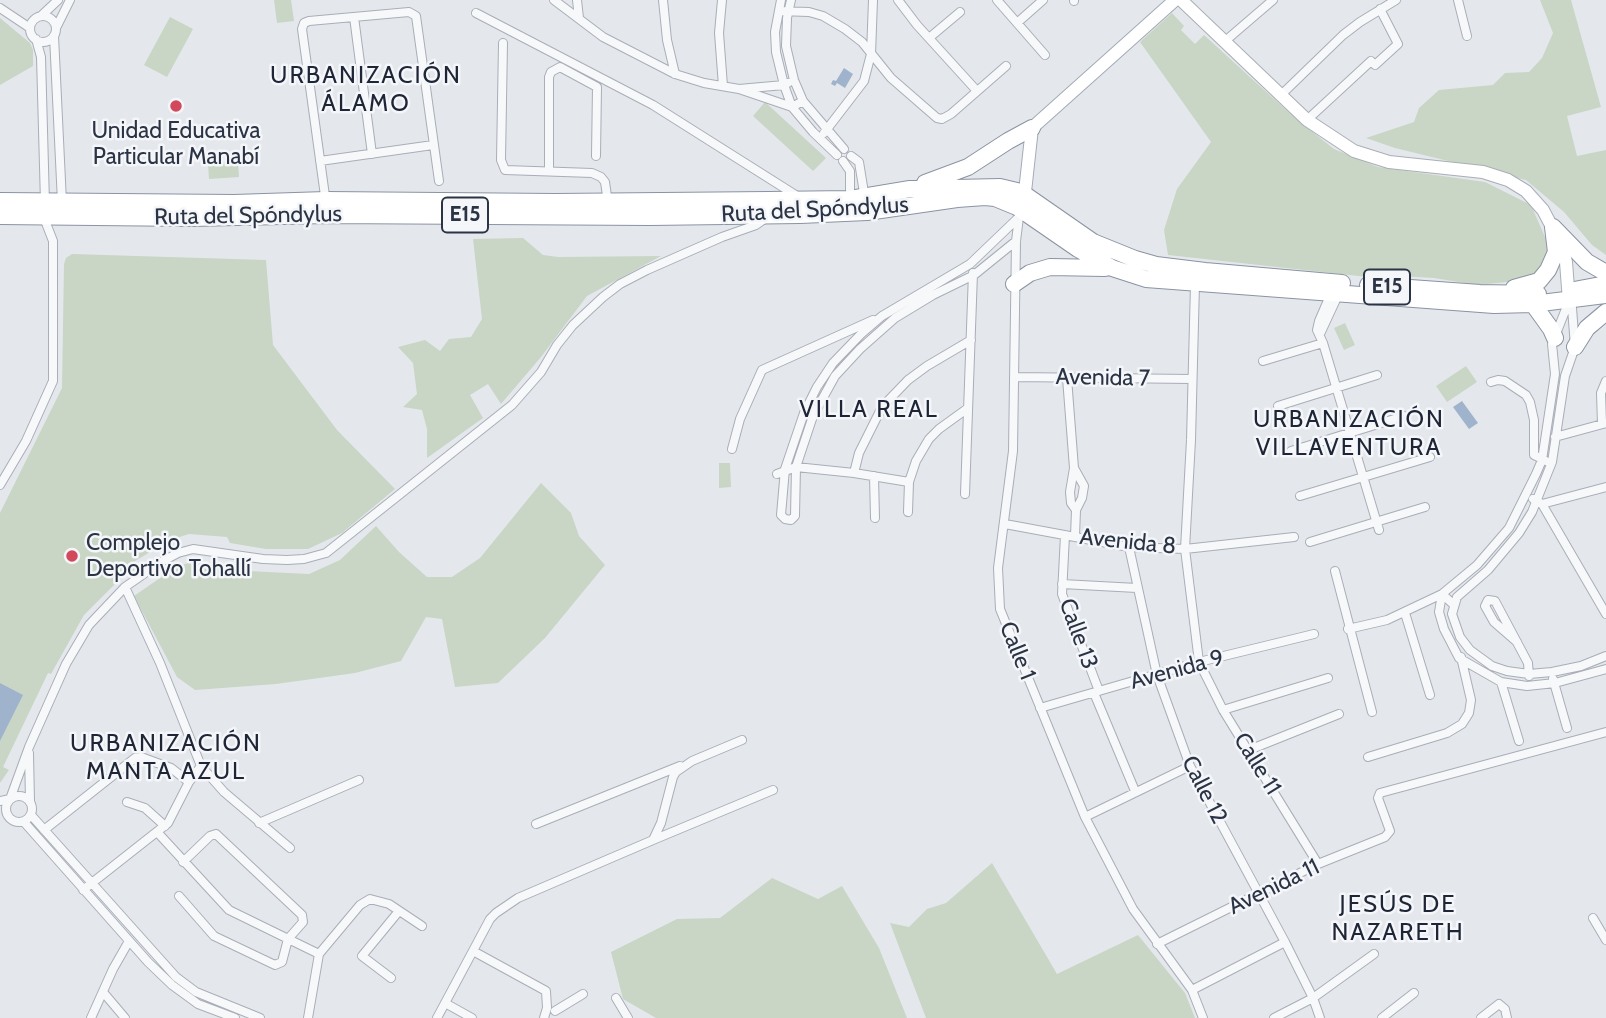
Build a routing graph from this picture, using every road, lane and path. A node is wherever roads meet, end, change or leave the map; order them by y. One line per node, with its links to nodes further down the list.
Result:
1 (58, 0): 23 (street)
2 (70, 0): 28 (street)
3 (554, 0): 25 (street)
4 (576, 0): 25 (street)
5 (663, 0): 37 (street)
6 (722, 0): 40 (street)
7 (781, 0): 20 (street)
8 (791, 0): 20 (street)
9 (873, 0): 34 (street)
10 (898, 0): 30 (street)
11 (997, 0): 26 (street)
12 (1043, 0): 26 (street)
13 (1175, 0): 48 (street)
14 (1181, 0): 32 (street)
15 (1273, 0): 32 (street)
16 (1396, 0): 19 (street)
17 (1458, 0): 29 (street)
18 (0, 8): 27 (street)
19 (1380, 9): 43 (street); 46 (street)
20 (783, 11): 34 (street); 38 (street); 39 (street)
21 (960, 12): 30 (street)
22 (476, 13): 63 (street)
23 (41, 16): 27 (street); 28 (street)
24 (354, 17): 51 (street); 52 (street); 55 (street)
25 (579, 18): 37 (street)
26 (1017, 23): 35 (street)
27 (30, 29): 31 (street)
28 (55, 32): 31 (street); 47 (street)
29 (1467, 36)
30 (929, 38): 42 (street)
31 (36, 39): 49 (street)
32 (1224, 42): 43 (street)
33 (503, 43): 59 (street)
34 (871, 54): 42 (street); 50 (street)
35 (1045, 55)
36 (1006, 66): 42 (street)
37 (676, 74): 40 (street)
38 (794, 80): 39 (street); 44 (street)
39 (784, 85): 41 (street); 45 (street)
40 (723, 86): 41 (street)
41 (740, 89): 45 (street)
42 (977, 91)
43 (1281, 95): 46 (street)
44 (803, 101): 45 (street); 50 (street)
45 (792, 107): 50 (street)
46 (1307, 120): 72 (street)
47 (57, 128): 49 (street); 58 (street)
48 (1032, 128): 62 (highway); 67 (street)
49 (43, 129): 57 (street)
50 (824, 135): 53 (street)
51 (433, 145): 52 (street); 61 (street)
52 (372, 154): 55 (street)
53 (844, 155): 56 (street); 60 (street)
54 (596, 156): 59 (street)
55 (320, 161): 66 (street)
56 (859, 162): 60 (street); 65 (street)
57 (45, 163): 58 (street); 69 (street)
58 (59, 163): 69 (street)
59 (549, 171): 70 (street)
60 (850, 171): 65 (street)
61 (439, 181)
62 (910, 189): 65 (highway, Ruta del Spóndylus / E15); 67 (highway, Ruta del Spóndylus / E15)
63 (802, 200): 65 (highway, Ruta del Spóndylus / E15); 68 (highway, Ruta del Spóndylus / E15)
64 (0, 201): 69 (highway, Ruta del Spóndylus / E15)
65 (858, 205): 67 (highway, Ruta del Spóndylus / E15); 68 (highway, Ruta del Spóndylus / E15)
66 (327, 207): 69 (highway, Ruta del Spóndylus / E15); 70 (highway, Ruta del Spóndylus / E15)
67 (1022, 207): 73 (street, Calle 1); 74 (street); 75 (highway, Ruta del Spóndylus / E15); 81 (highway, Ruta del Spóndylus / E15)
68 (770, 208): 70 (highway, Ruta del Spóndylus / E15); 144 (street)
69 (54, 209): 71 (highway, Ruta del Spóndylus / E15); 122 (street)
70 (608, 209)
71 (0, 216)
72 (1553, 227): 76 (highway); 83 (highway); 85 (street)
73 (1016, 241): 77 (street); 80 (street, Calle 1)
74 (970, 264): 77 (street); 82 (street)
75 (1112, 268): 78 (highway, Ruta del Spóndylus / E15); 80 (highway)
76 (1606, 273)
77 (974, 275): 82 (street); 89 (street)
78 (1195, 284): 81 (highway, Ruta del Spóndylus / E15); 98 (street)
79 (1606, 284): 85 (highway, Ruta del Spóndylus / E15)
80 (1014, 285): 96 (street, Calle 1)
81 (1337, 288): 83 (highway, Ruta del Spóndylus / E15); 86 (highway, Ruta del Spóndylus / E15); 91 (street)
82 (931, 291): 88 (street)
83 (1480, 293): 85 (highway, Ruta del Spóndylus / E15)
84 (1606, 295): 85 (highway, Ruta del Spóndylus / E15)
85 (1568, 296): 86 (highway, Ruta del Spóndylus / E15); 90 (street); 93 (street)
86 (1534, 304): 90 (highway)
87 (1606, 312): 93 (highway)
88 (889, 315): 92 (street); 92 (street); 110 (street)
89 (971, 340): 103 (street); 118 (street)
90 (1554, 341): 108 (street)
91 (1323, 343): 94 (street); 101 (street)
92 (856, 345): 104 (street)
93 (1575, 347): 109 (street)
94 (1263, 361)
95 (1377, 375): 101 (street)
96 (1014, 377): 97 (street, Avenida 7); 132 (street, Calle 1)
97 (1067, 377): 98 (street, Avenida 7); 116 (street)
98 (1192, 379): 141 (street)
99 (1606, 381): 106 (street)
100 (1490, 382): 113 (street)
101 (1335, 388): 102 (street); 107 (street)
102 (1278, 406)
103 (968, 408): 121 (street); 124 (street)
104 (808, 415): 115 (street); 117 (street)
105 (1404, 416): 107 (street)
106 (1604, 424): 109 (street)
107 (1349, 433): 111 (street); 120 (street)
108 (1546, 436): 109 (street); 113 (street)
109 (1557, 437): 114 (street)
110 (732, 449)
111 (1291, 451)
112 (1430, 457): 120 (street)
113 (1542, 460): 114 (street); 126 (street)
114 (1552, 462): 127 (street)
115 (796, 467): 117 (street); 117 (street); 118 (street)
116 (1074, 468): 129 (street); 129 (street)
117 (781, 472)
118 (854, 473): 119 (street)
119 (874, 476): 121 (street); 131 (street)
120 (1362, 477): 125 (street); 133 (street)
121 (909, 482): 130 (street)
122 (0, 485)
123 (1605, 490): 127 (street)
124 (965, 494)
125 (1300, 496)
126 (1527, 496): 127 (street); 137 (street)
127 (1539, 502): 139 (street); 150 (street)
128 (1425, 507): 133 (street)
129 (1076, 510): 135 (street)
130 (908, 512)
131 (875, 518)
132 (1004, 524): 134 (street, Avenida 8); 171 (street, Calle 1)
133 (1378, 526): 138 (street)
134 (1065, 534): 135 (street, Avenida 8); 143 (street, Calle 13)
135 (1075, 536): 140 (street, Avenida 8)
136 (1294, 537): 141 (street, Avenida 8)
137 (1501, 539): 139 (street); 146 (street)
138 (1310, 542)
139 (1508, 546): 147 (street)
140 (1129, 547): 141 (street, Avenida 8); 145 (street, Calle 12)
141 (1185, 549): 158 (street)
142 (1335, 571): 152 (street)
143 (1062, 584): 145 (street); 169 (street, Calle 13)
144 (125, 587): 179 (street); 183 (street)
145 (1137, 588): 163 (street, Calle 12)
146 (1442, 594): 147 (street); 148 (street); 157 (street)
147 (1453, 604): 155 (street)
148 (1405, 613): 152 (street); 170 (street)
149 (1489, 613): 151 (street); 151 (street); 154 (street)
150 (1606, 614)
151 (1503, 616): 154 (street)
152 (1348, 629): 173 (street)
153 (1314, 634): 158 (street, Avenida 9)
154 (1517, 642): 162 (street)
155 (1470, 650): 157 (street); 162 (street)
156 (1606, 656): 159 (street)
157 (1459, 658): 166 (street); 181 (street)
158 (1199, 663): 163 (street, Avenida 9); 172 (street, Calle 11)
159 (1581, 666): 161 (street); 164 (street)
160 (1606, 669): 164 (street)
161 (1552, 672): 162 (street); 167 (street)
162 (1529, 674): 168 (street)
163 (1157, 675): 169 (street, Avenida 9); 184 (street, Calle 12)
164 (1586, 676): 167 (street)
165 (1328, 678): 172 (street)
166 (1502, 682): 168 (street); 178 (street)
167 (1555, 683): 168 (street); 175 (street)
168 (1527, 686)
169 (1096, 692): 171 (street, Avenida 9); 188 (street, Calle 13)
170 (1430, 695)
171 (1040, 708): 194 (street, Calle 1)
172 (1223, 710): 180 (street, Calle 11)
173 (1372, 712)
174 (1339, 714): 180 (street)
175 (1567, 727)
176 (1606, 733): 206 (street, Avenida 11)
177 (742, 740): 182 (street)
178 (1519, 741)
179 (29, 747): 189 (street); 191 (street)
180 (1249, 750): 206 (street, Calle 11)
181 (1368, 757)
182 (686, 764): 199 (street); 203 (street)
183 (201, 766): 186 (street); 198 (street)
184 (1190, 766): 188 (street); 209 (street, Calle 12)
185 (359, 779): 198 (street)
186 (189, 782): 200 (street); 201 (street)
187 (773, 790): 203 (street)
188 (1135, 791): 194 (street)
189 (10, 799): 190 (street); 191 (street); 196 (street)
190 (0, 801)
191 (30, 801): 193 (street)
192 (127, 802): 200 (street)
193 (31, 815): 197 (street); 201 (street)
194 (1085, 817): 218 (street, Calle 1)
195 (0, 819): 196 (street)
196 (12, 821): 197 (street)
197 (23, 822): 208 (street)
198 (259, 822): 204 (street)
199 (536, 824)
200 (165, 826): 202 (street)
201 (44, 830): 207 (street)
202 (158, 833): 205 (street); 207 (street)
203 (653, 840): 219 (street)
204 (290, 848)
205 (183, 862): 214 (street); 214 (street)
206 (1318, 864): 209 (street, Avenida 11)
207 (92, 884): 208 (street); 234 (street)
208 (83, 890): 216 (street)
209 (1259, 895): 217 (street, Calle 12); 218 (street, Avenida 11)
210 (179, 896): 214 (street)
211 (399, 911): 213 (street); 220 (street); 222 (street)
212 (1592, 918): 215 (street)
213 (422, 926)
214 (288, 939): 220 (street)
215 (1606, 940)
216 (129, 941): 224 (street); 233 (street)
217 (1285, 942): 223 (street); 228 (street, Calle 12)
218 (1157, 944): 223 (street, Calle 1)
219 (474, 951): 229 (street); 230 (street)
220 (319, 954): 235 (street)
221 (1374, 954): 228 (street)
222 (391, 978)
223 (1192, 990): 240 (street, Calle 1)
224 (103, 992): 231 (street); 232 (street)
225 (1415, 993): 243 (street)
226 (583, 994): 230 (street)
227 (617, 998): 239 (street)
228 (1313, 998): 241 (street); 242 (street, Calle 12)
229 (444, 1003): 236 (street); 237 (street)
230 (554, 1012): 238 (street)
231 (91, 1018)
232 (125, 1018)
233 (235, 1018)
234 (260, 1018)
235 (308, 1018)
236 (437, 1018)
237 (472, 1018)
238 (544, 1018)
239 (628, 1018)
240 (1203, 1018)
241 (1274, 1018)
242 (1320, 1018)
243 (1381, 1018)
244 (1481, 1018): 245 (street)
245 (1507, 1018)

